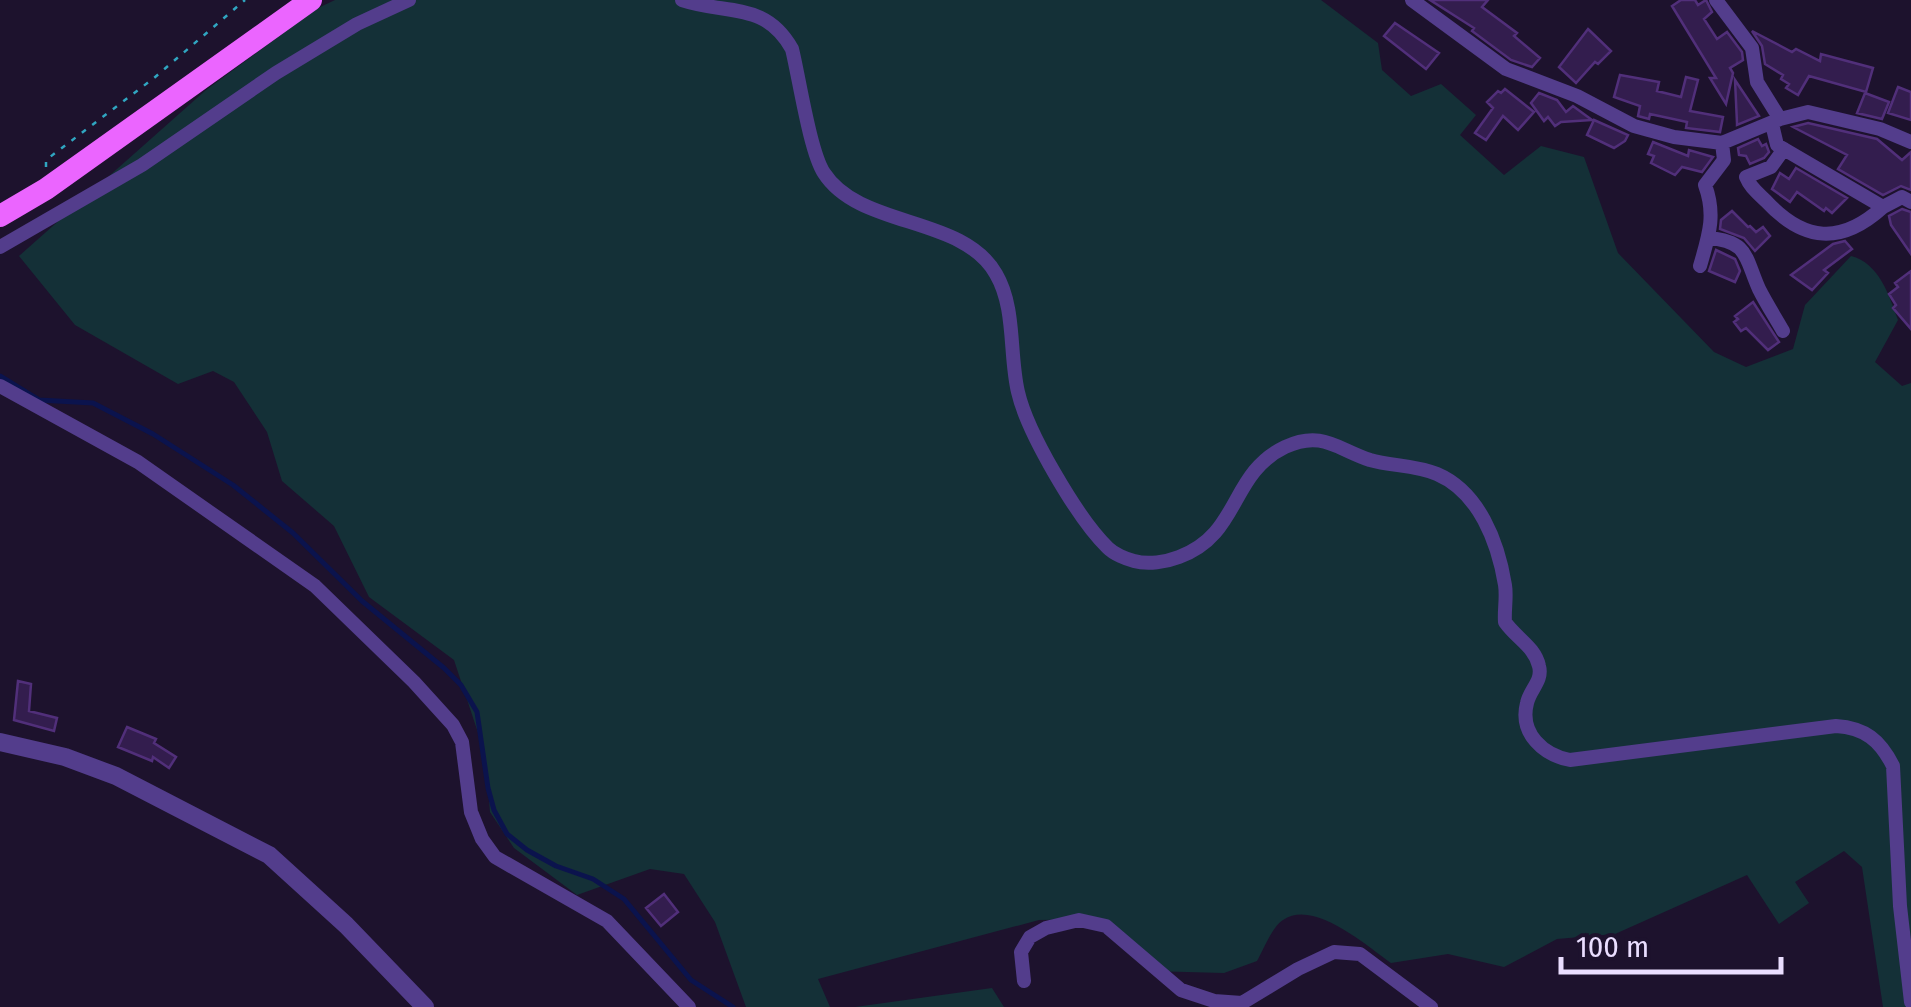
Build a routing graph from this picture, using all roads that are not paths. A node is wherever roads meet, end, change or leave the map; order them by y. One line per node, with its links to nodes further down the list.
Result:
1 (311, 0): 12 (main road)
2 (410, 0): 14 (street)
3 (682, 0): 20 (street)
4 (1412, 0): 8 (street)
5 (1716, 0): 6 (street)
6 (1776, 121): 7 (street); 8 (street); 9 (street)
7 (1911, 142)
8 (1722, 144): 13 (street)
9 (1784, 149): 11 (street); 11 (street)
10 (1911, 202): 11 (street)
11 (1884, 207)
12 (0, 216)
13 (1708, 238): 15 (street); 16 (street)
14 (0, 247)
15 (1700, 266)
16 (1783, 331)
17 (0, 386): 22 (street)
18 (0, 742): 21 (street)
19 (1024, 981): 23 (street)
20 (1911, 1002)
21 (425, 1007)
22 (689, 1007)
23 (1431, 1007)

